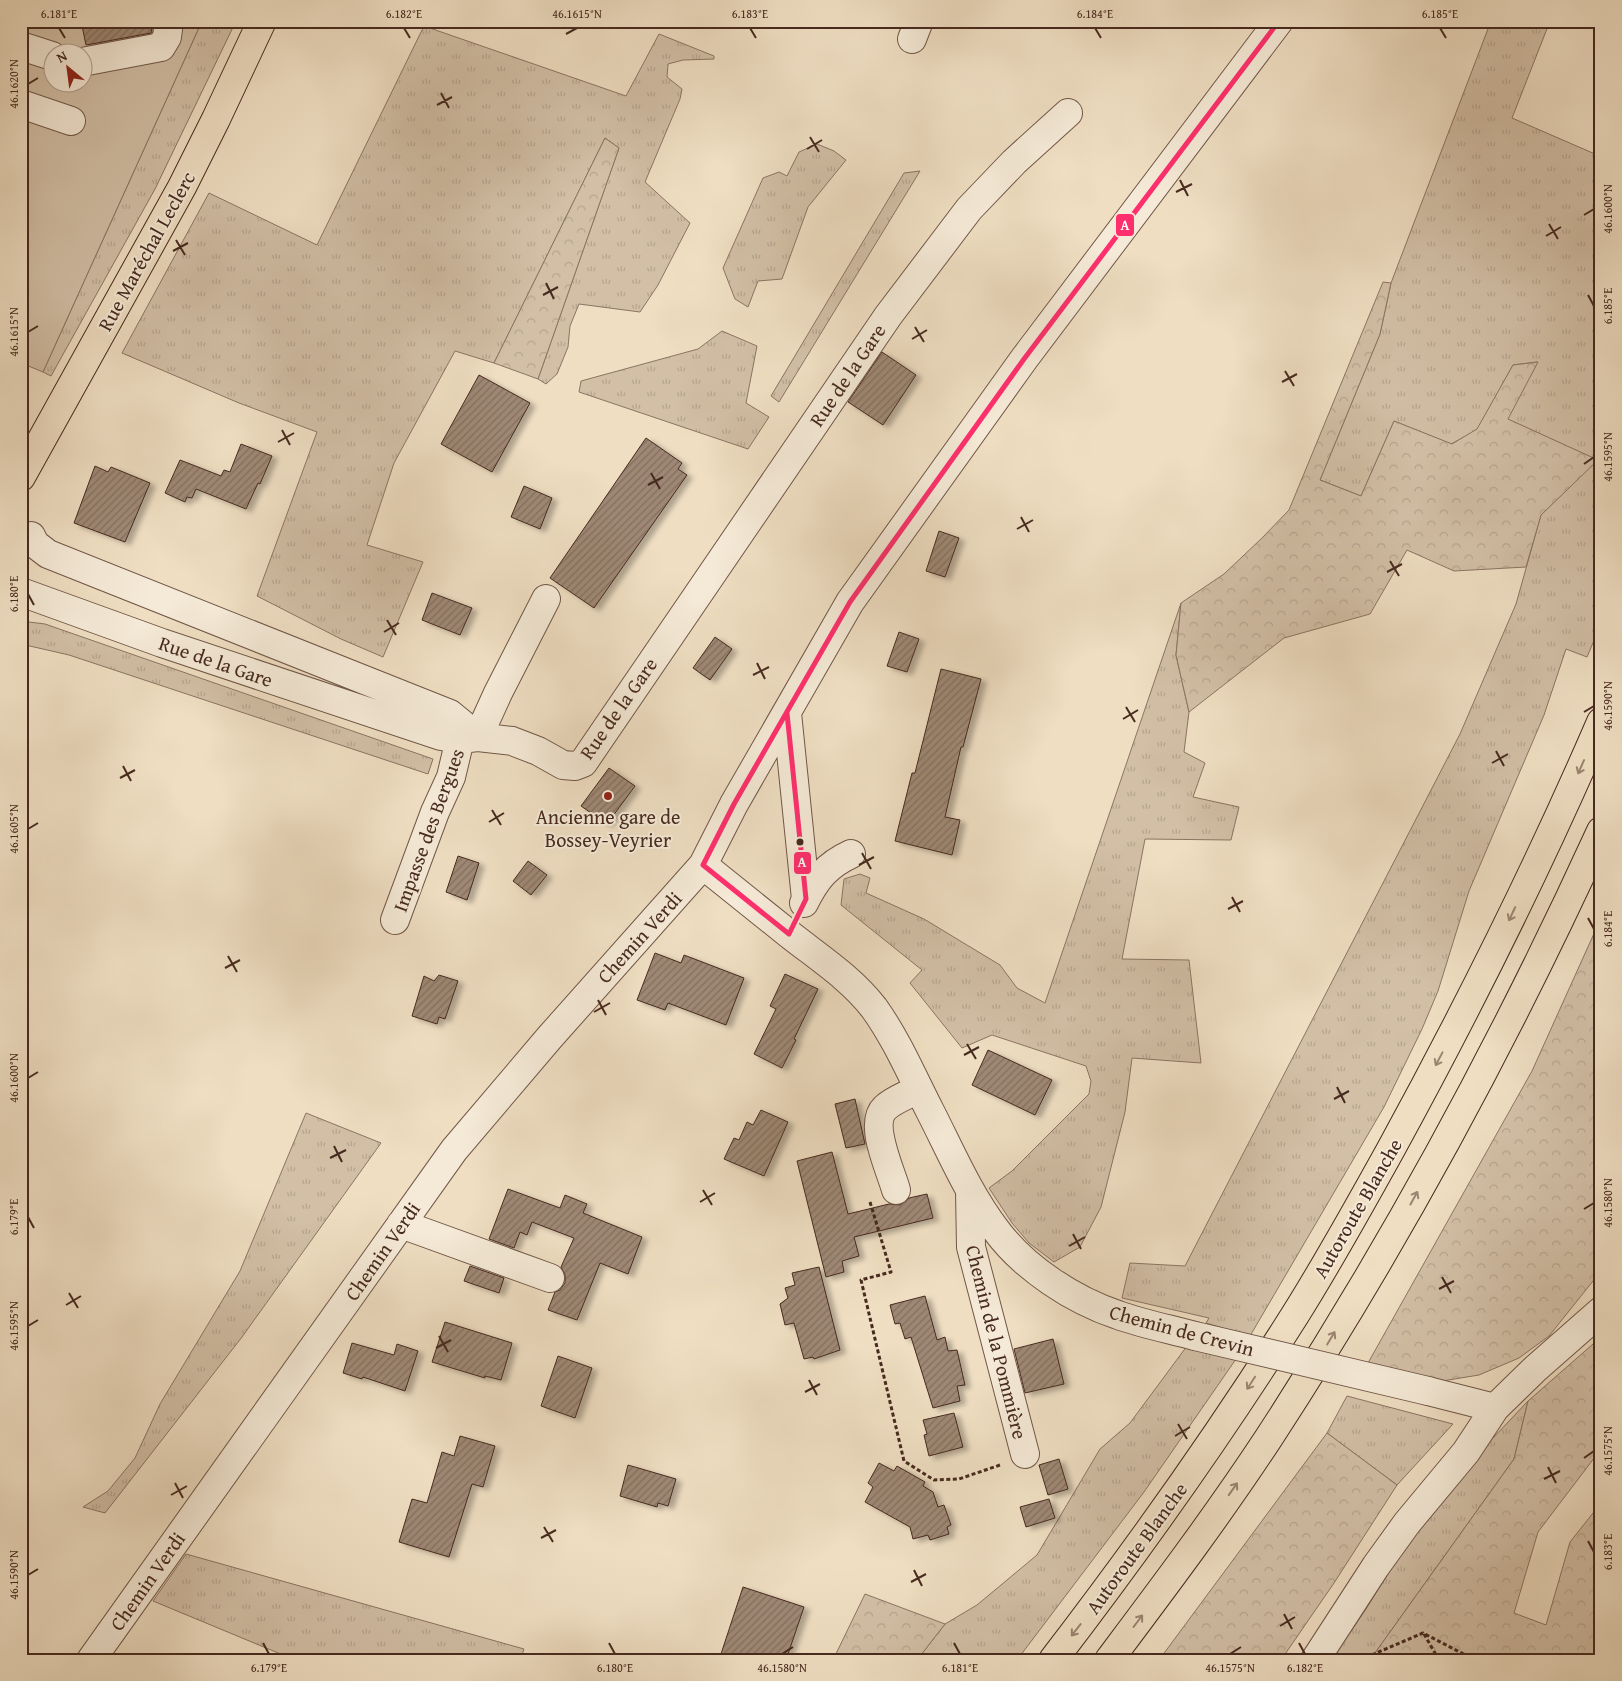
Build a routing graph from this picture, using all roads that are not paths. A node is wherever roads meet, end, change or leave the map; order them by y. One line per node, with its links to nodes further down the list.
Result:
1 (169, 21): 6 (street)
2 (262, 21): 10 (main road, Rue Maréchal Leclerc)
3 (1279, 21): 16 (street, Chemin Verdi)
4 (21, 46): 5 (street)
5 (42, 53)
6 (92, 60)
7 (21, 104): 9 (street)
8 (1068, 113): 18 (street, Rue de la Gare)
9 (72, 121)
10 (21, 478)
11 (31, 536): 14 (street)
12 (21, 592): 15 (street, Rue de la Gare)
13 (546, 599): 18 (street, Impasse des Bergues)
14 (174, 604): 15 (street); 18 (street)
15 (162, 643): 18 (street, Rue de la Gare)
16 (787, 713): 21 (street, Chemin Verdi); 22 (street)
17 (1601, 722): 34 (main road, Autoroute Blanche, one-way to 34)
18 (469, 738): 23 (street, Impasse des Bergues)
19 (1601, 830): 35 (main road, one-way to 19)
20 (851, 854): 22 (street)
21 (703, 865): 24 (street, Chemin de Crevin); 28 (street, Chemin Verdi)
22 (806, 899): 24 (street)
23 (395, 920)
24 (789, 934): 25 (street, Chemin de Crevin)
25 (918, 1089): 26 (street); 27 (street, Chemin de Crevin)
26 (895, 1184)
27 (970, 1188): 31 (street, Chemin de Crevin, bridge); 32 (street, Chemin de la Pommière)
28 (401, 1224): 29 (street); 33 (street, Chemin Verdi)
29 (550, 1278)
30 (1601, 1311): 31 (street)
31 (1495, 1408): 36 (street)
32 (1025, 1454)
33 (91, 1660)
34 (1053, 1660)
35 (1109, 1660)
36 (1315, 1660)

